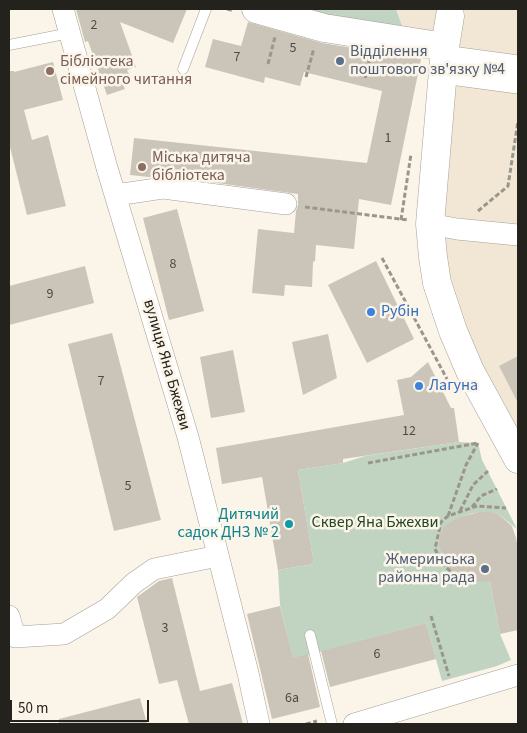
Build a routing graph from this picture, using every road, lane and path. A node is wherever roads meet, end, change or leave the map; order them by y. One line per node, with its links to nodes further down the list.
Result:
1 (63, 9): 6 (street, вулиця Яна Бжехви)
2 (206, 9): 13 (lane)
3 (256, 9): 10 (street)
4 (450, 16): 10 (street)
5 (276, 32): 11 (path)
6 (70, 33): 8 (lane); 18 (street, вулиця Яна Бжехви)
7 (316, 42): 14 (path)
8 (9, 45)
9 (372, 54): 15 (path)
10 (444, 59): 12 (street); 16 (street); 20 (street)
11 (268, 64)
12 (518, 66)
13 (183, 68)
14 (306, 77)
15 (365, 78)
16 (518, 83)
17 (518, 121): 21 (path)
18 (116, 195): 19 (street); 33 (street, вулиця Яна Бжехви)
19 (286, 204): 20 (path)
20 (430, 224): 21 (street); 25 (street)
21 (457, 229): 22 (street)
22 (518, 235)
23 (382, 258): 24 (path)
24 (448, 380)
25 (518, 459)
26 (368, 463): 32 (path)
27 (488, 471): 31 (path)
28 (497, 489): 30 (path)
29 (506, 508): 30 (path)
30 (471, 509): 31 (path)
31 (460, 512): 32 (path)
32 (448, 516): 34 (path)
33 (218, 556): 35 (street); 40 (street, вулиця Яна Бжехви)
34 (461, 582)
35 (9, 616)
36 (431, 616): 39 (path)
37 (310, 635): 41 (lane)
38 (518, 675): 42 (street)
39 (450, 679)
40 (259, 724)
41 (332, 724)
42 (354, 724)

